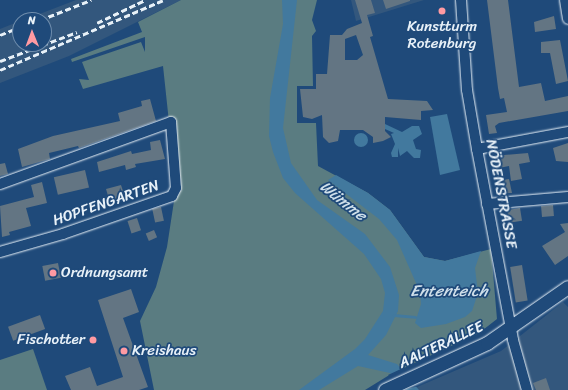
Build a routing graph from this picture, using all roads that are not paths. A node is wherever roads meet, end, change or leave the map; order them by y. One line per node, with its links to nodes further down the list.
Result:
1 (461, 0): 5 (street, NÖDENSTRASSE)
2 (566, 5): 3 (street)
3 (568, 20)
4 (568, 132): 5 (street)
5 (477, 149): 8 (street, NÖDENSTRASSE)
6 (0, 184): 9 (street, HOPFENGARTEN)
7 (568, 197): 8 (street)
8 (487, 204): 11 (street, NÖDENSTRASSE)
9 (0, 252)
10 (568, 287): 11 (main road, AALTERALLEE)
11 (511, 328): 12 (main road, AALTERALLEE); 13 (street, NÖDENSTRASSE)
12 (389, 388)
13 (527, 390)

